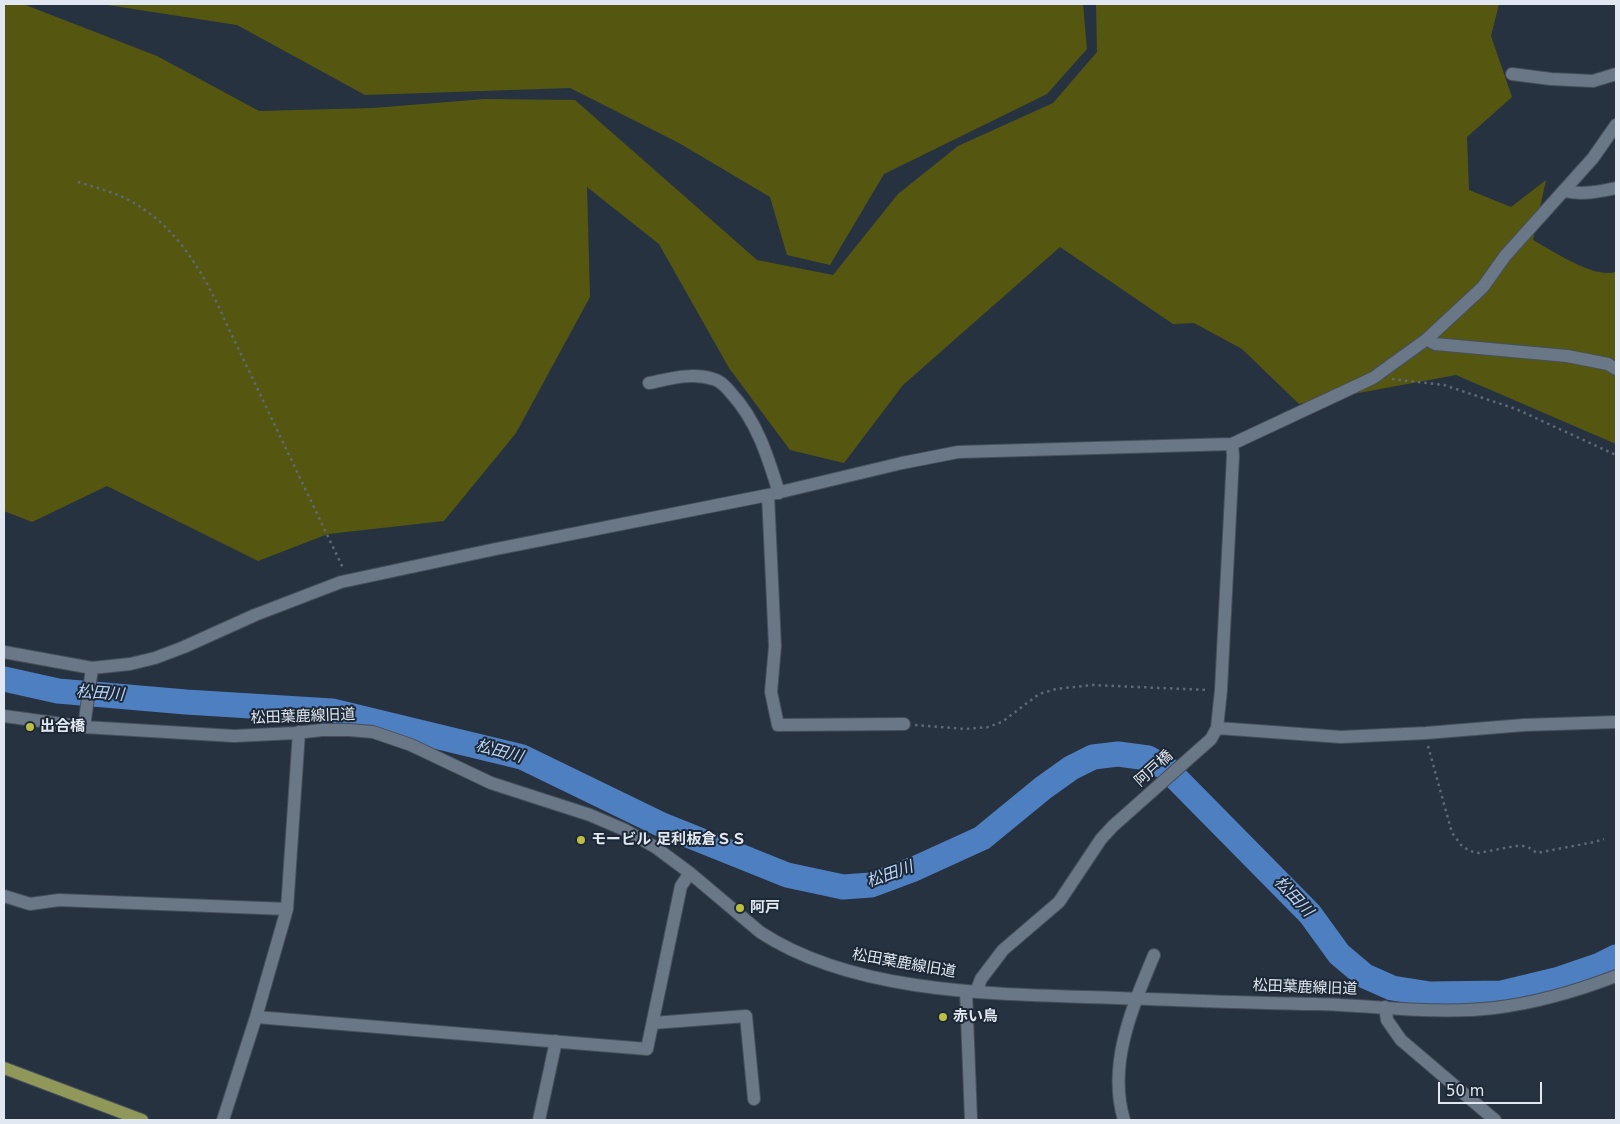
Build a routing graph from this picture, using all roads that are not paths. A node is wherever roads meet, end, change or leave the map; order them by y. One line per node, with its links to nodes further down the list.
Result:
1 (1512, 74): 2 (street)
2 (1616, 74)
3 (1616, 125): 5 (street)
4 (1616, 188): 5 (street)
5 (1564, 191): 6 (street)
6 (1427, 339): 7 (street); 9 (street)
7 (1616, 369)
8 (648, 383): 10 (street)
9 (1232, 444): 10 (street); 17 (street)
10 (774, 494): 12 (street); 16 (street)
11 (4, 652): 12 (street)
12 (91, 672): 14 (street)
13 (4, 716): 14 (street, 松田葉鹿線旧道)
14 (85, 722): 18 (street, 松田葉鹿線旧道)
15 (1616, 722): 17 (street)
16 (904, 724)
17 (1217, 728): 24 (street, 阿戸橋)
18 (299, 732): 19 (street, 松田葉鹿線旧道); 21 (street)
19 (690, 873): 24 (street, 松田葉鹿線旧道); 28 (street)
20 (4, 896): 21 (street)
21 (287, 908): 27 (street)
22 (1154, 955): 25 (street)
23 (1616, 976): 26 (street, 松田葉鹿線旧道)
24 (971, 991): 25 (street, 松田葉鹿線旧道); 35 (street)
25 (1137, 998): 26 (street, 松田葉鹿線旧道); 36 (street)
26 (1385, 1008): 37 (street)
27 (256, 1017): 29 (street); 33 (street)
28 (653, 1023): 29 (street); 31 (street)
29 (556, 1041): 34 (street)
30 (4, 1068): 32 (main road)
31 (754, 1099)
32 (142, 1120)
33 (223, 1120)
34 (539, 1120)
35 (971, 1120)
36 (1124, 1120)
37 (1495, 1120)

